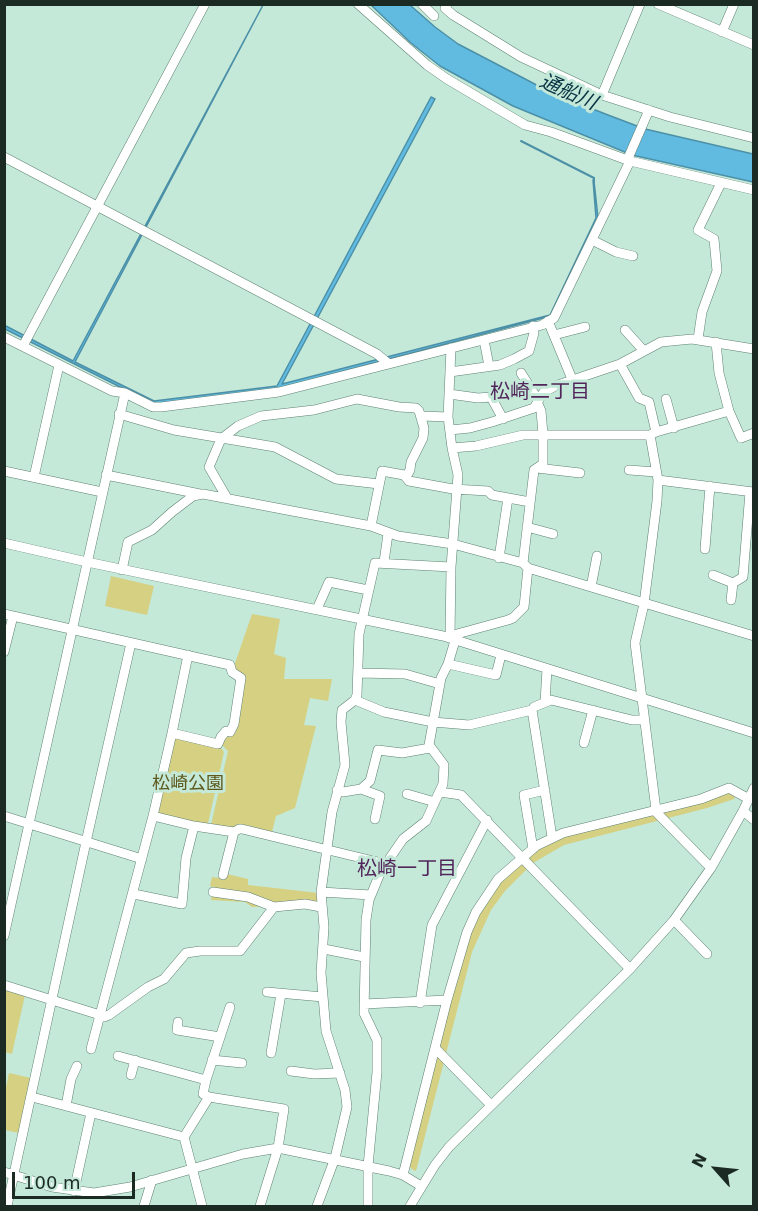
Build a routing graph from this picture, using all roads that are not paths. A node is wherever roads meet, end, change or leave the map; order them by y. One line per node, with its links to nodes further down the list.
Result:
1 (205, 4): 18 (street)
2 (358, 4): 15 (street)
3 (422, 4): 8 (street)
4 (447, 4): 11 (street)
5 (640, 4): 11 (street)
6 (658, 4): 9 (street)
7 (734, 4): 9 (street)
8 (434, 16)
9 (722, 32): 10 (street)
10 (753, 45)
11 (602, 94): 12 (street)
12 (647, 115): 13 (street); 15 (street)
13 (753, 138)
14 (4, 157): 18 (street)
15 (629, 158): 16 (street); 19 (street)
16 (721, 183): 17 (street); 28 (street)
17 (753, 190)
18 (98, 207): 30 (street); 35 (street)
19 (592, 240): 20 (street); 21 (street)
20 (633, 256)
21 (548, 321): 22 (street); 25 (street)
22 (533, 326): 27 (street); 37 (street)
23 (585, 327): 25 (street)
24 (625, 330): 33 (street)
25 (554, 335): 40 (street)
26 (4, 337): 30 (street)
27 (484, 339): 31 (street); 37 (street)
28 (698, 339): 29 (street); 33 (street)
29 (716, 342): 32 (street); 45 (street)
30 (23, 346): 34 (street)
31 (451, 348): 35 (street); 38 (street)
32 (753, 349)
33 (644, 351): 36 (street)
34 (59, 364): 41 (street); 63 (street)
35 (389, 364): 41 (street)
36 (620, 364): 40 (street); 54 (street)
37 (489, 366): 38 (street)
38 (450, 372): 42 (street)
39 (521, 373): 44 (street)
40 (572, 379): 44 (street)
41 (125, 393): 46 (street)
42 (449, 394): 48 (street); 49 (street)
43 (666, 399): 50 (street)
44 (538, 402): 49 (street); 53 (street)
45 (729, 411): 50 (street); 52 (street)
46 (119, 414): 55 (street); 61 (street)
47 (422, 416): 48 (street); 55 (street); 64 (street)
48 (448, 417): 51 (street)
49 (503, 419): 51 (street)
50 (674, 428): 54 (street)
51 (450, 430): 56 (street)
52 (753, 433)
53 (543, 434): 54 (street); 56 (street); 57 (street)
54 (653, 434): 62 (street)
55 (221, 439): 65 (street); 71 (street)
56 (452, 448): 67 (street)
57 (537, 468): 60 (street); 73 (street)
58 (629, 470): 62 (street)
59 (4, 471): 63 (street)
60 (580, 473)
61 (106, 475): 68 (street); 70 (street)
62 (657, 476): 66 (street); 93 (street)
63 (34, 477): 68 (street)
64 (406, 477): 65 (street); 67 (street)
65 (379, 484): 74 (street)
66 (710, 486): 69 (street); 80 (street)
67 (457, 489): 72 (street); 79 (street)
68 (102, 492): 83 (street)
69 (752, 492): 89 (street)
70 (203, 494): 71 (street); 87 (street)
71 (227, 498): 74 (street)
72 (508, 498): 73 (street); 82 (street)
73 (530, 502): 75 (street)
74 (371, 526): 76 (street)
75 (527, 526): 77 (street); 85 (street)
76 (388, 534): 79 (street); 84 (street)
77 (553, 534)
78 (4, 543): 83 (street)
79 (453, 544): 82 (street); 86 (street)
80 (705, 549)
81 (597, 556): 90 (street)
82 (500, 558): 85 (street)
83 (87, 562): 87 (street); 97 (street)
84 (384, 562): 86 (street); 91 (street)
85 (526, 566): 90 (street); 99 (street)
86 (451, 567): 99 (street)
87 (122, 570): 94 (street)
88 (713, 575): 89 (street)
89 (733, 582): 92 (street)
90 (591, 587): 93 (street)
91 (368, 590): 94 (street); 96 (street)
92 (731, 600)
93 (644, 604): 98 (street); 108 (street)
94 (317, 609): 96 (street)
95 (9, 615): 97 (street); 101 (street)
96 (362, 618): 99 (street); 106 (street)
97 (72, 629): 100 (street); 134 (street)
98 (753, 636)
99 (452, 639): 102 (street); 104 (street)
100 (132, 643): 103 (street); 138 (street)
101 (4, 652)
102 (501, 654): 104 (street); 105 (street)
103 (188, 656): 115 (street); 115 (street)
104 (448, 664): 107 (street)
105 (547, 669): 108 (street); 110 (street)
106 (358, 673): 107 (street); 109 (street)
107 (440, 684): 114 (street)
108 (643, 699): 113 (street); 116 (street)
109 (355, 700): 114 (street); 121 (street)
110 (545, 702): 111 (street); 112 (street)
111 (532, 710): 114 (street); 122 (street)
112 (593, 710): 113 (street); 117 (street)
113 (644, 720): 127 (street)
114 (433, 722): 118 (street)
115 (172, 733): 130 (street)
116 (753, 733)
117 (584, 743)
118 (430, 748): 120 (street); 123 (street)
119 (753, 788): 125 (street)
120 (361, 789): 121 (street); 131 (street)
121 (337, 790): 139 (street)
122 (545, 790): 137 (street); 140 (street)
123 (440, 792): 126 (street); 132 (street)
124 (407, 794): 126 (street)
125 (749, 799): 127 (street); 128 (street)
126 (435, 802): 143 (street)
127 (655, 810): 137 (street); 144 (street)
128 (743, 811): 133 (street); 144 (street)
129 (4, 816): 134 (street)
130 (153, 816): 135 (street); 142 (street)
131 (375, 819)
132 (487, 820): 141 (street); 164 (street)
133 (753, 820)
134 (29, 824): 138 (street); 153 (street)
135 (194, 826): 136 (street); 148 (street)
136 (234, 832): 139 (street); 145 (street)
137 (552, 837): 140 (street)
138 (86, 842): 142 (street); 163 (street)
139 (327, 849): 143 (street); 147 (street)
140 (532, 849): 141 (street)
141 (522, 856): 157 (street); 162 (street)
142 (142, 859): 148 (street)
143 (386, 864): 149 (street)
144 (711, 868): 152 (street)
145 (223, 875)
146 (213, 892): 150 (street)
147 (321, 892): 149 (street); 151 (street)
148 (134, 894): 167 (street)
149 (371, 894): 156 (street)
150 (274, 907): 151 (street); 167 (street)
151 (321, 907): 154 (street)
152 (674, 920): 155 (street); 157 (street)
153 (4, 936)
154 (324, 949): 156 (street); 161 (street)
155 (707, 954)
156 (364, 957): 165 (street)
157 (630, 969): 184 (street)
158 (4, 985): 163 (street)
159 (267, 992): 160 (street)
160 (281, 994): 161 (street); 172 (street)
161 (323, 997): 179 (street)
162 (447, 1000): 164 (street); 170 (street)
163 (53, 1001): 167 (street); 182 (street)
164 (420, 1003): 165 (street)
165 (364, 1005): 190 (street)
166 (230, 1007): 169 (street)
167 (100, 1015): 171 (street)
168 (178, 1022): 169 (street)
169 (220, 1037): 175 (street)
170 (435, 1048): 184 (street); 193 (street)
171 (91, 1049)
172 (271, 1053)
173 (118, 1056): 174 (street)
174 (135, 1060): 180 (street); 181 (street)
175 (212, 1060): 176 (street); 181 (street)
176 (242, 1063)
177 (77, 1066): 185 (street)
178 (291, 1071): 179 (street)
179 (340, 1073): 189 (street)
180 (131, 1075)
181 (206, 1080): 183 (street)
182 (32, 1097): 185 (street); 192 (street)
183 (209, 1097): 187 (street); 188 (street)
184 (491, 1105): 195 (street)
185 (66, 1106): 186 (street)
186 (91, 1113): 187 (street); 196 (street)
187 (184, 1137): 191 (street)
188 (278, 1148): 189 (street); 191 (street); 200 (street)
189 (335, 1158): 190 (street); 201 (street)
190 (368, 1166): 193 (street); 202 (street)
191 (192, 1168): 194 (street); 199 (street)
192 (9, 1174): 196 (street); 197 (street)
193 (403, 1175): 195 (street)
194 (152, 1180): 196 (street); 198 (street)
195 (421, 1186): 203 (street)
196 (74, 1191)
197 (7, 1206)
198 (144, 1206)
199 (202, 1206)
200 (260, 1206)
201 (317, 1206)
202 (368, 1206)
203 (410, 1206)

